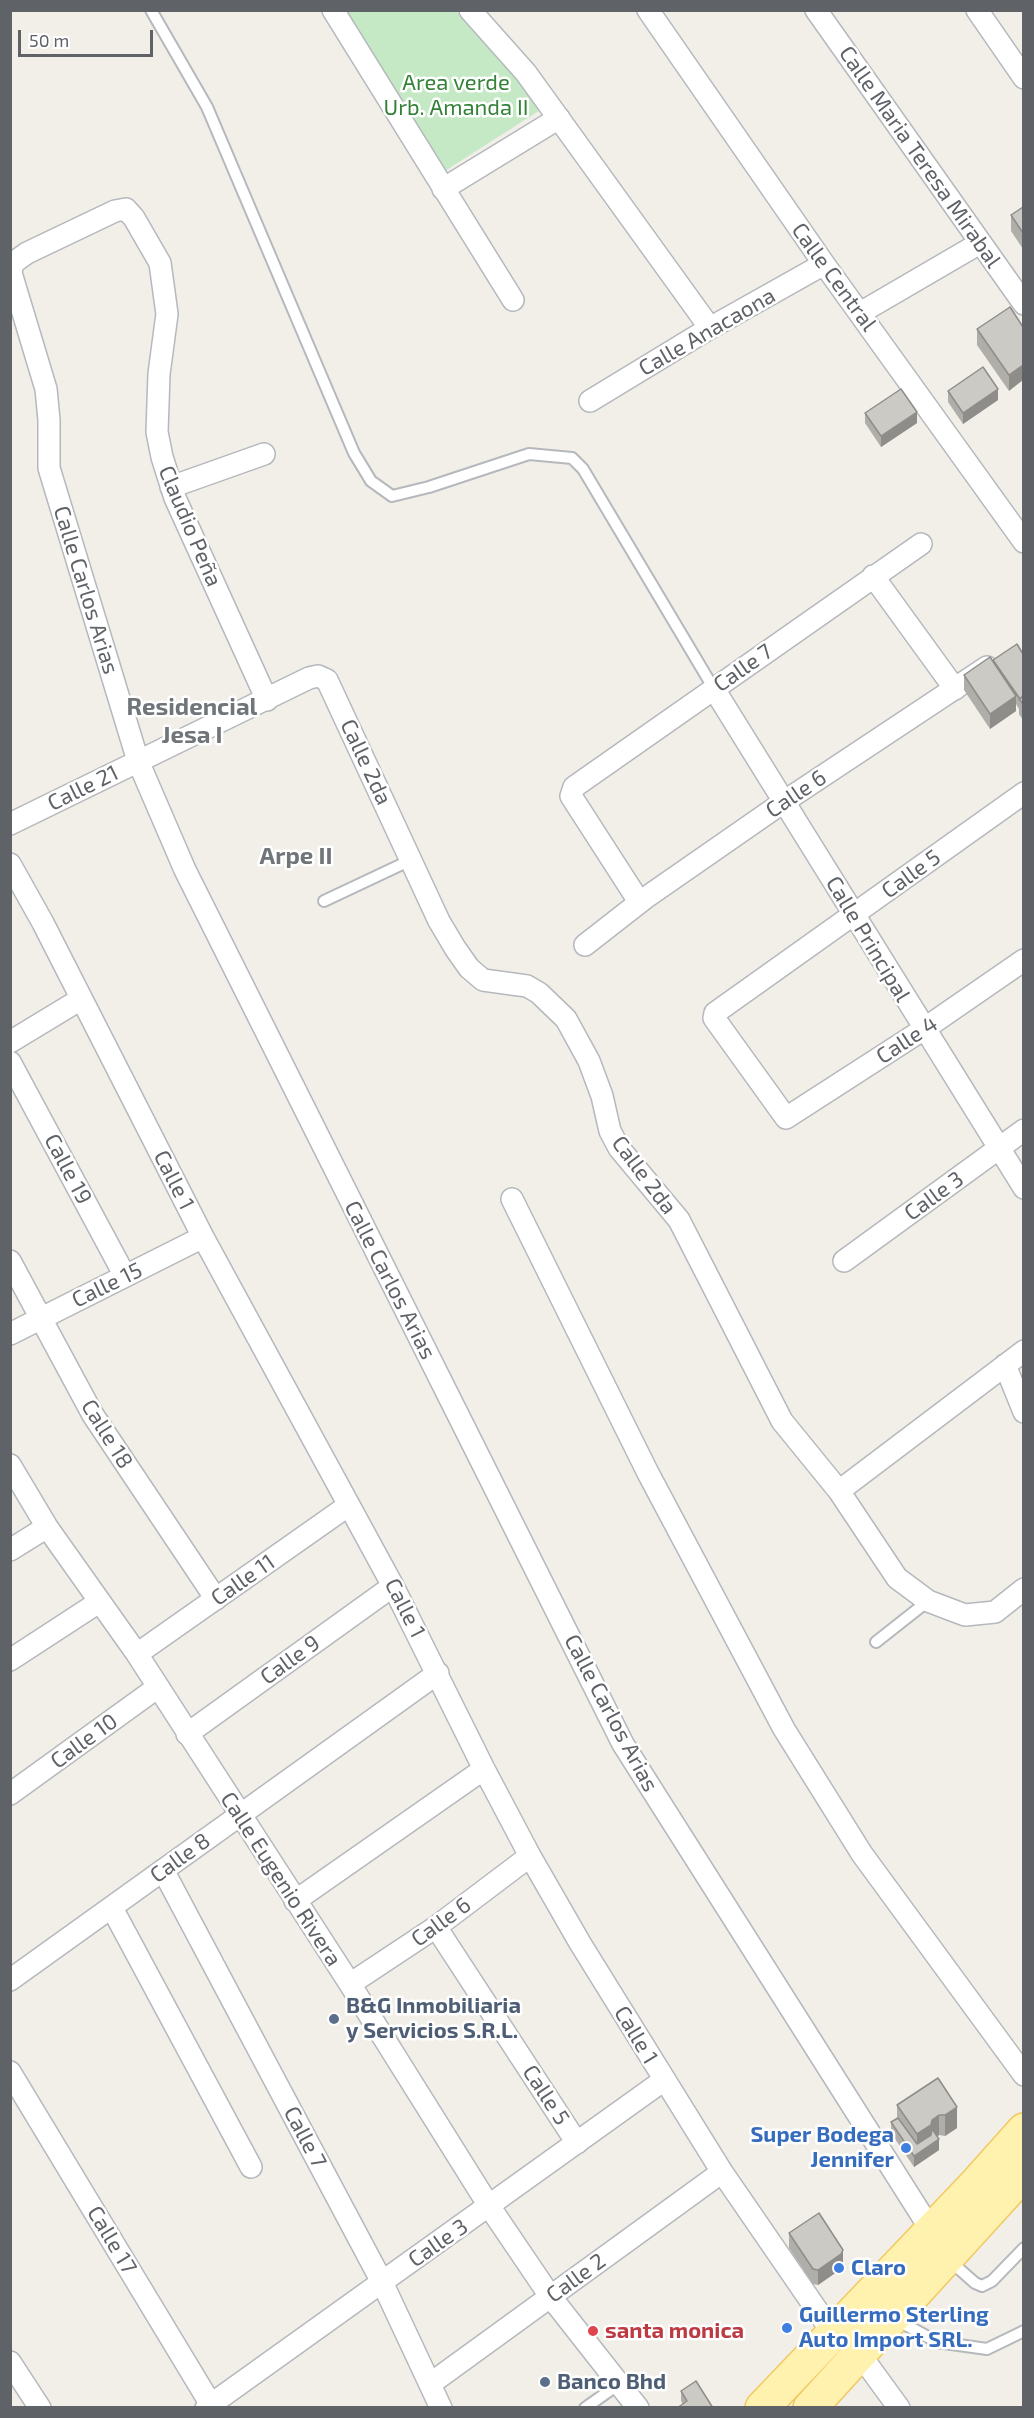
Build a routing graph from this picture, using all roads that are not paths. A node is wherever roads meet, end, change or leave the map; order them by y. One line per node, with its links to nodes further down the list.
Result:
1 (151, 10): 25 (lane)
2 (333, 10): 9 (street)
3 (470, 10): 8 (street)
4 (648, 10): 12 (street, Calle Central)
5 (816, 10): 10 (street, Calle Maria Teresa Mirabal)
6 (977, 10): 7 (street)
7 (1020, 67)
8 (560, 118): 9 (street); 16 (street)
9 (443, 189): 13 (street)
10 (980, 243): 14 (street, Calle Maria Teresa Mirabal); 15 (street)
11 (13, 263): 19 (street, Claudio Peña); 28 (street, Calle Carlos Arias)
12 (824, 264): 15 (street, Calle Central); 16 (street, Calle Anacaona)
13 (513, 300)
14 (1023, 304)
15 (860, 313): 20 (street, Calle Central)
16 (710, 328): 17 (street, Calle Anacaona)
17 (590, 401)
18 (264, 454): 19 (street)
19 (171, 487): 27 (street, Claudio Peña)
20 (1023, 542)
21 (921, 544): 22 (street, Calle 7)
22 (873, 576): 25 (street, Calle 7); 26 (street)
23 (1002, 657): 26 (street, Calle 6)
24 (318, 676): 27 (street, Calle 21); 32 (street, Calle 2da)
25 (714, 689): 30 (street, Calle Principal); 34 (street, Calle 7)
26 (955, 689): 30 (street, Calle 6)
27 (267, 700): 28 (street, Calle 21)
28 (138, 761): 31 (street, Calle 21); 92 (street, Calle Carlos Arias)
29 (1023, 793): 36 (street, Calle 5)
30 (785, 801): 34 (street, Calle 6); 36 (street, Calle Principal)
31 (10, 824)
32 (411, 860): 35 (lane); 58 (street, Calle 2da)
33 (10, 864): 39 (street, Calle 1)
34 (641, 900): 37 (street, Calle 6)
35 (324, 901)
36 (853, 915): 40 (street, Calle Principal); 43 (street, Calle 5)
37 (585, 945)
38 (1023, 960): 40 (street, Calle 4)
39 (81, 999): 41 (street); 48 (street, Calle 1)
40 (924, 1029): 43 (street, Calle 4); 45 (street, Calle Principal)
41 (10, 1042)
42 (10, 1062): 51 (street, Calle 19)
43 (788, 1117)
44 (1023, 1130): 45 (street, Calle 3)
45 (999, 1149): 46 (street, Calle Principal); 50 (street, Calle 3)
46 (1023, 1188)
47 (512, 1199): 84 (street)
48 (203, 1237): 51 (street, Calle 15); 59 (street, Calle 1)
49 (10, 1261): 52 (street, Calle 18)
50 (844, 1261)
51 (125, 1276): 52 (street, Calle 15)
52 (40, 1318): 53 (street, Calle 15); 64 (street, Calle 18)
53 (10, 1334)
54 (1023, 1351): 55 (street)
55 (1005, 1365): 56 (street); 58 (street)
56 (1023, 1412)
57 (10, 1465): 60 (street, Calle Eugenio Rivera)
58 (839, 1491): 65 (street, Calle 2da)
59 (349, 1505): 62 (street, Calle 1); 64 (street, Calle 11)
60 (47, 1527): 61 (street); 66 (street, Calle Eugenio Rivera)
61 (10, 1550)
62 (393, 1586): 70 (street, Calle 1); 72 (street, Calle 9)
63 (1023, 1589): 65 (street, Calle 2da)
64 (216, 1599): 68 (street, Calle 11)
65 (928, 1601): 67 (lane)
66 (99, 1602): 68 (street, Calle Eugenio Rivera); 69 (street)
67 (876, 1642)
68 (137, 1654): 71 (street, Calle Eugenio Rivera)
69 (10, 1660)
70 (438, 1673): 73 (street, Calle 1); 75 (street, Calle 8)
71 (158, 1687): 72 (street, Calle Eugenio Rivera); 74 (street, Calle 10)
72 (187, 1734): 75 (street, Calle Eugenio Rivera)
73 (484, 1769): 76 (street, Calle 1); 78 (street)
74 (10, 1794)
75 (239, 1814): 77 (street, Calle 8); 78 (street, Calle Eugenio Rivera)
76 (530, 1856): 80 (street, Calle 6); 85 (street, Calle 1)
77 (163, 1870): 79 (street, Calle 8); 94 (street, Calle 7)
78 (295, 1901): 82 (street, Calle Eugenio Rivera)
79 (112, 1908): 81 (street, Calle 8); 88 (street)
80 (436, 1927): 82 (street, Calle 6); 87 (street, Calle 5)
81 (10, 1980)
82 (350, 1984): 91 (street, Calle Eugenio Rivera)
83 (10, 2072): 103 (street, Calle 17)
84 (1023, 2075)
85 (664, 2080): 87 (street, Calle 3); 89 (street, Calle 1)
86 (1023, 2130): 92 (main road)
87 (577, 2143): 91 (street, Calle 3)
88 (251, 2167)
89 (722, 2172): 95 (street, Calle 2); 98 (street, Calle 1)
90 (1023, 2173): 92 (main road)
91 (489, 2206): 94 (street, Calle 3); 95 (street, Calle Eugenio Rivera)
92 (939, 2244): 93 (lane); 96 (main road); 98 (main road)
93 (1023, 2248)
94 (381, 2282): 101 (street, Calle 7); 103 (street, Calle 3)
95 (550, 2296): 101 (street, Calle 2); 102 (street, Calle Eugenio Rivera)
96 (892, 2318): 97 (lane); 99 (main road)
97 (1023, 2331)
98 (832, 2332): 108 (main road)
99 (860, 2353): 109 (main road); 110 (street)
100 (10, 2362): 104 (street)
101 (430, 2384): 105 (street, Calle 7)
102 (619, 2384): 106 (lane); 107 (street, Calle Eugenio Rivera)
103 (210, 2406)
104 (40, 2408)
105 (441, 2408)
106 (585, 2408)
107 (638, 2408)
108 (762, 2408)
109 (810, 2408)
110 (899, 2408)

